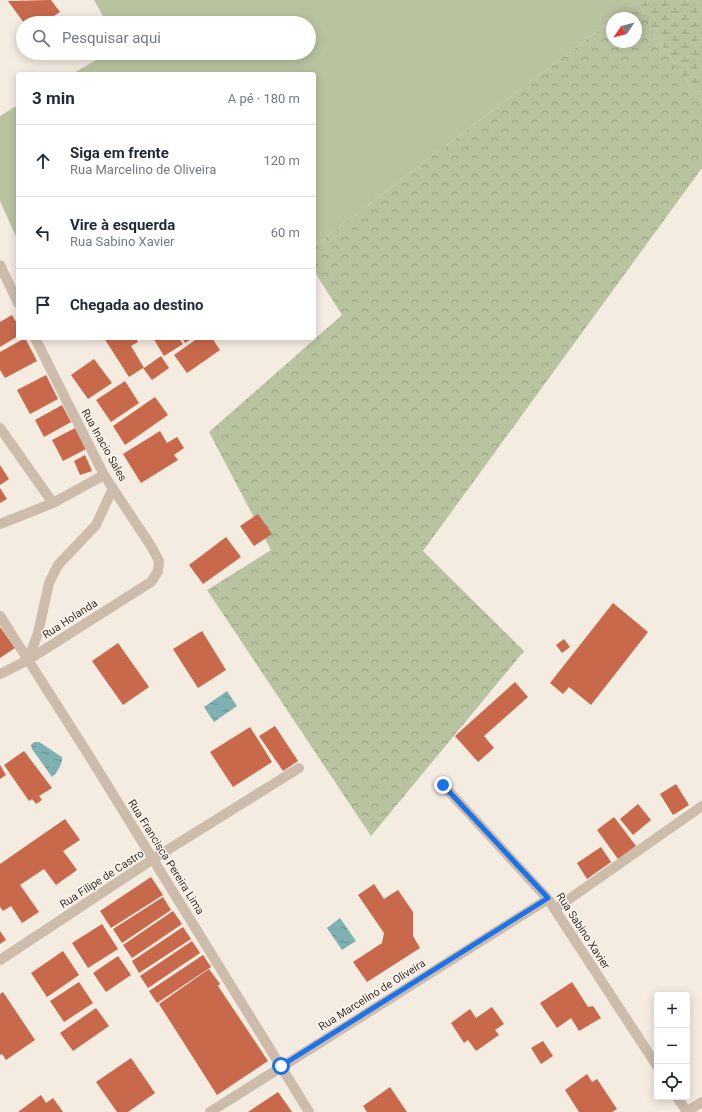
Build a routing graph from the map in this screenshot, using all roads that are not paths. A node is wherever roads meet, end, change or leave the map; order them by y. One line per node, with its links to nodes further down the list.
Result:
1 (0, 265): 2 (street)
2 (2, 276): 3 (street)
3 (16, 300)
4 (36, 340): 6 (street, Rua Inacio Sales)
5 (0, 428): 8 (street)
6 (104, 475): 7 (street, Rua Inacio Sales); 8 (street)
7 (113, 488): 10 (street, Rua Inacio Sales); 12 (street)
8 (53, 502): 9 (street)
9 (0, 524)
10 (151, 582): 12 (street, Rua Holanda)
11 (0, 616): 12 (street, Rua Francisca Pereira Lima)
12 (28, 660): 13 (street, Rua Holanda); 17 (street, Rua Francisca Pereira Lima)
13 (0, 674)
14 (299, 768): 17 (street, Rua Filipe de Castro)
15 (443, 785): 18 (street, Rua Sabino Xavier)
16 (702, 806): 19 (street)
17 (153, 859): 20 (street, Rua Filipe de Castro); 22 (street, Rua Francisca Pereira Lima)
18 (548, 898): 19 (street, Rua Sabino Xavier); 22 (street, Rua Marcelino de Oliveira)
19 (555, 909): 21 (street, Rua Sabino Xavier)
20 (0, 960)
21 (656, 1064)
22 (281, 1066): 25 (street, Rua Marcelino de Oliveira); 26 (street, Rua Francisca Pereira Lima)
23 (679, 1100): 27 (street)
24 (702, 1102): 27 (street)
25 (210, 1112)
26 (309, 1112)
27 (686, 1112)

